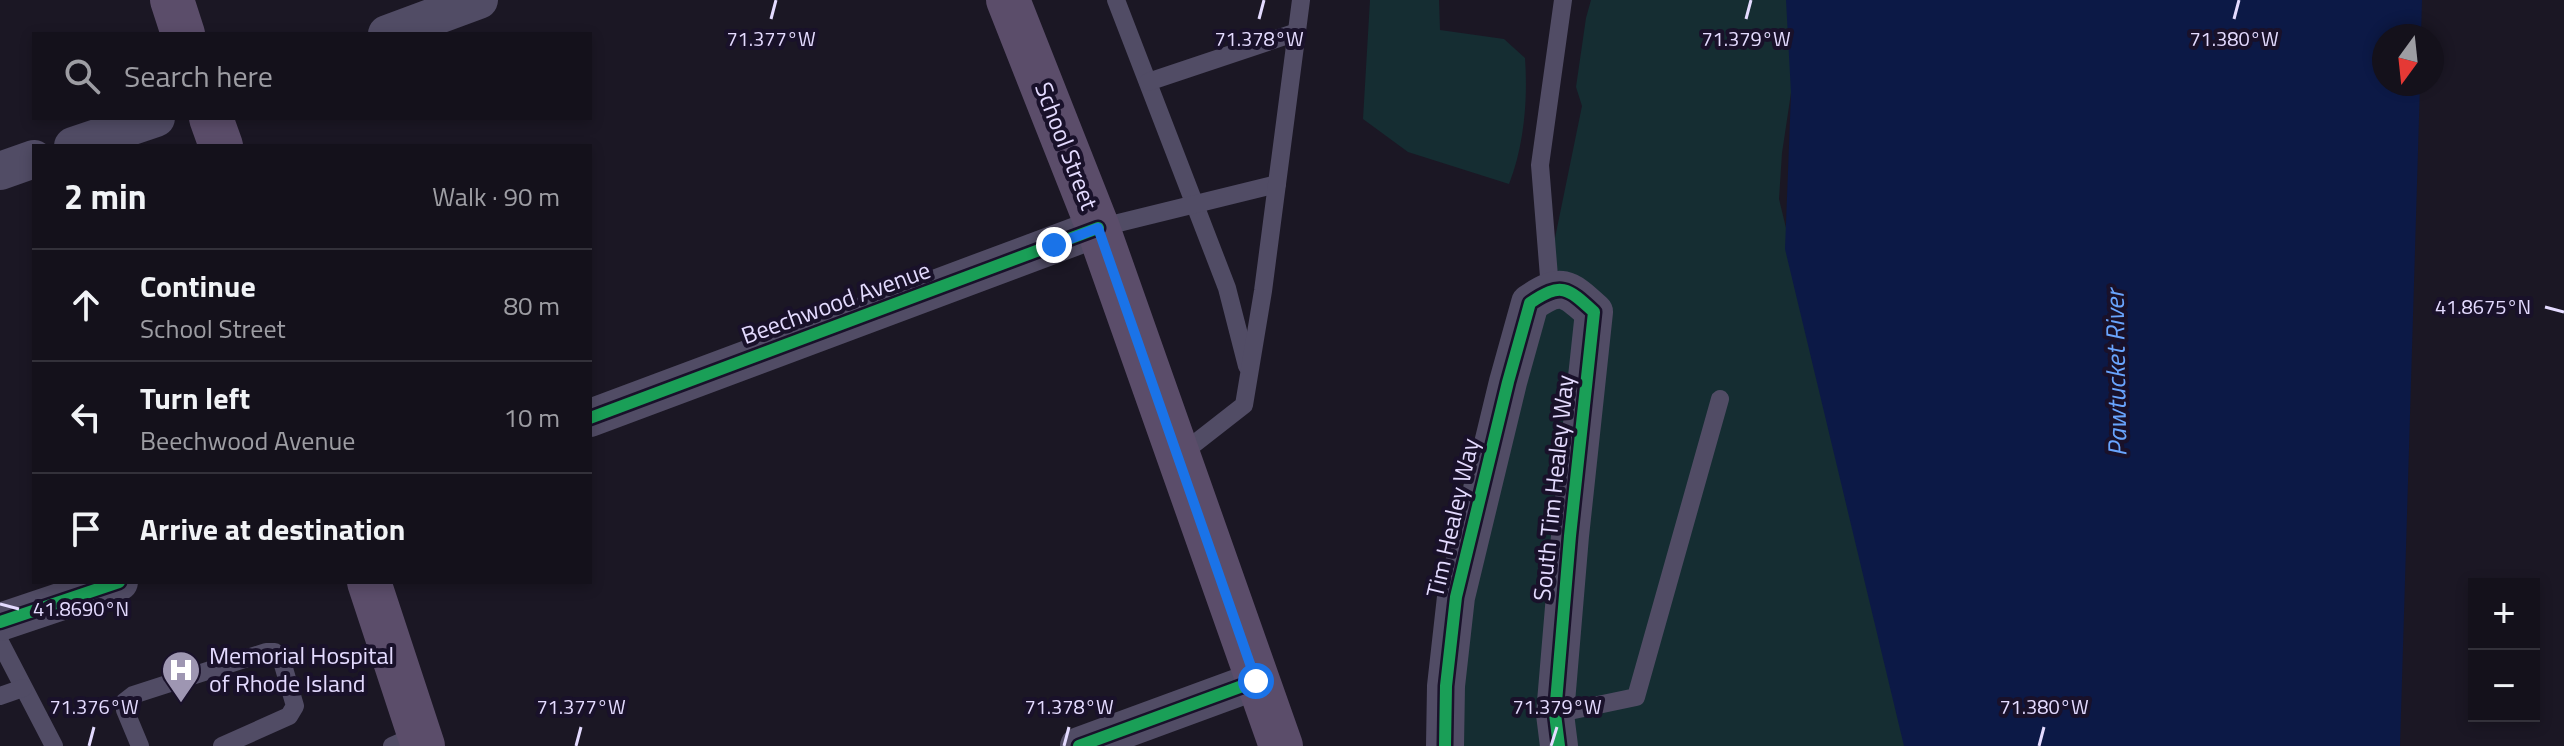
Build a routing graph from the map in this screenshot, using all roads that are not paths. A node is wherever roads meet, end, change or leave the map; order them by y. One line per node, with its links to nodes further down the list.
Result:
1 (172, 0): 7 (main road)
2 (479, 0): 8 (street)
3 (1008, 0): 19 (main road, School Street)
4 (1116, 0): 10 (lane)
5 (1301, 0): 9 (lane)
6 (1563, 0): 20 (lane)
7 (182, 32)
8 (392, 32)
9 (1297, 32): 10 (lane); 17 (lane)
10 (1148, 82): 18 (lane)
11 (150, 120): 13 (street)
12 (212, 120): 14 (main road)
13 (79, 144)
14 (220, 144)
15 (32, 160): 16 (street)
16 (0, 171)
17 (1277, 184): 18 (lane); 21 (lane)
18 (1196, 204): 19 (lane); 21 (lane)
19 (1098, 228): 23 (street, Beechwood Avenue); 24 (main road, School Street)
20 (1540, 296): 32 (street, South Tim Healey Way); 39 (street, Tim Healey Way)
21 (1249, 375): 24 (lane)
22 (1720, 399): 32 (lane)
23 (592, 417)
24 (1178, 456): 29 (main road, School Street)
25 (113, 584): 27 (street)
26 (370, 584): 33 (main road)
27 (0, 622)
28 (0, 642): 30 (lane)
29 (1256, 681): 37 (street); 38 (main road, School Street)
30 (23, 688): 31 (lane); 34 (lane)
31 (0, 696)
32 (1557, 730)
33 (412, 742)
34 (54, 746)
35 (140, 746): 36 (lane)
36 (222, 746)
37 (1079, 746)
38 (1281, 746)
39 (1445, 746)

